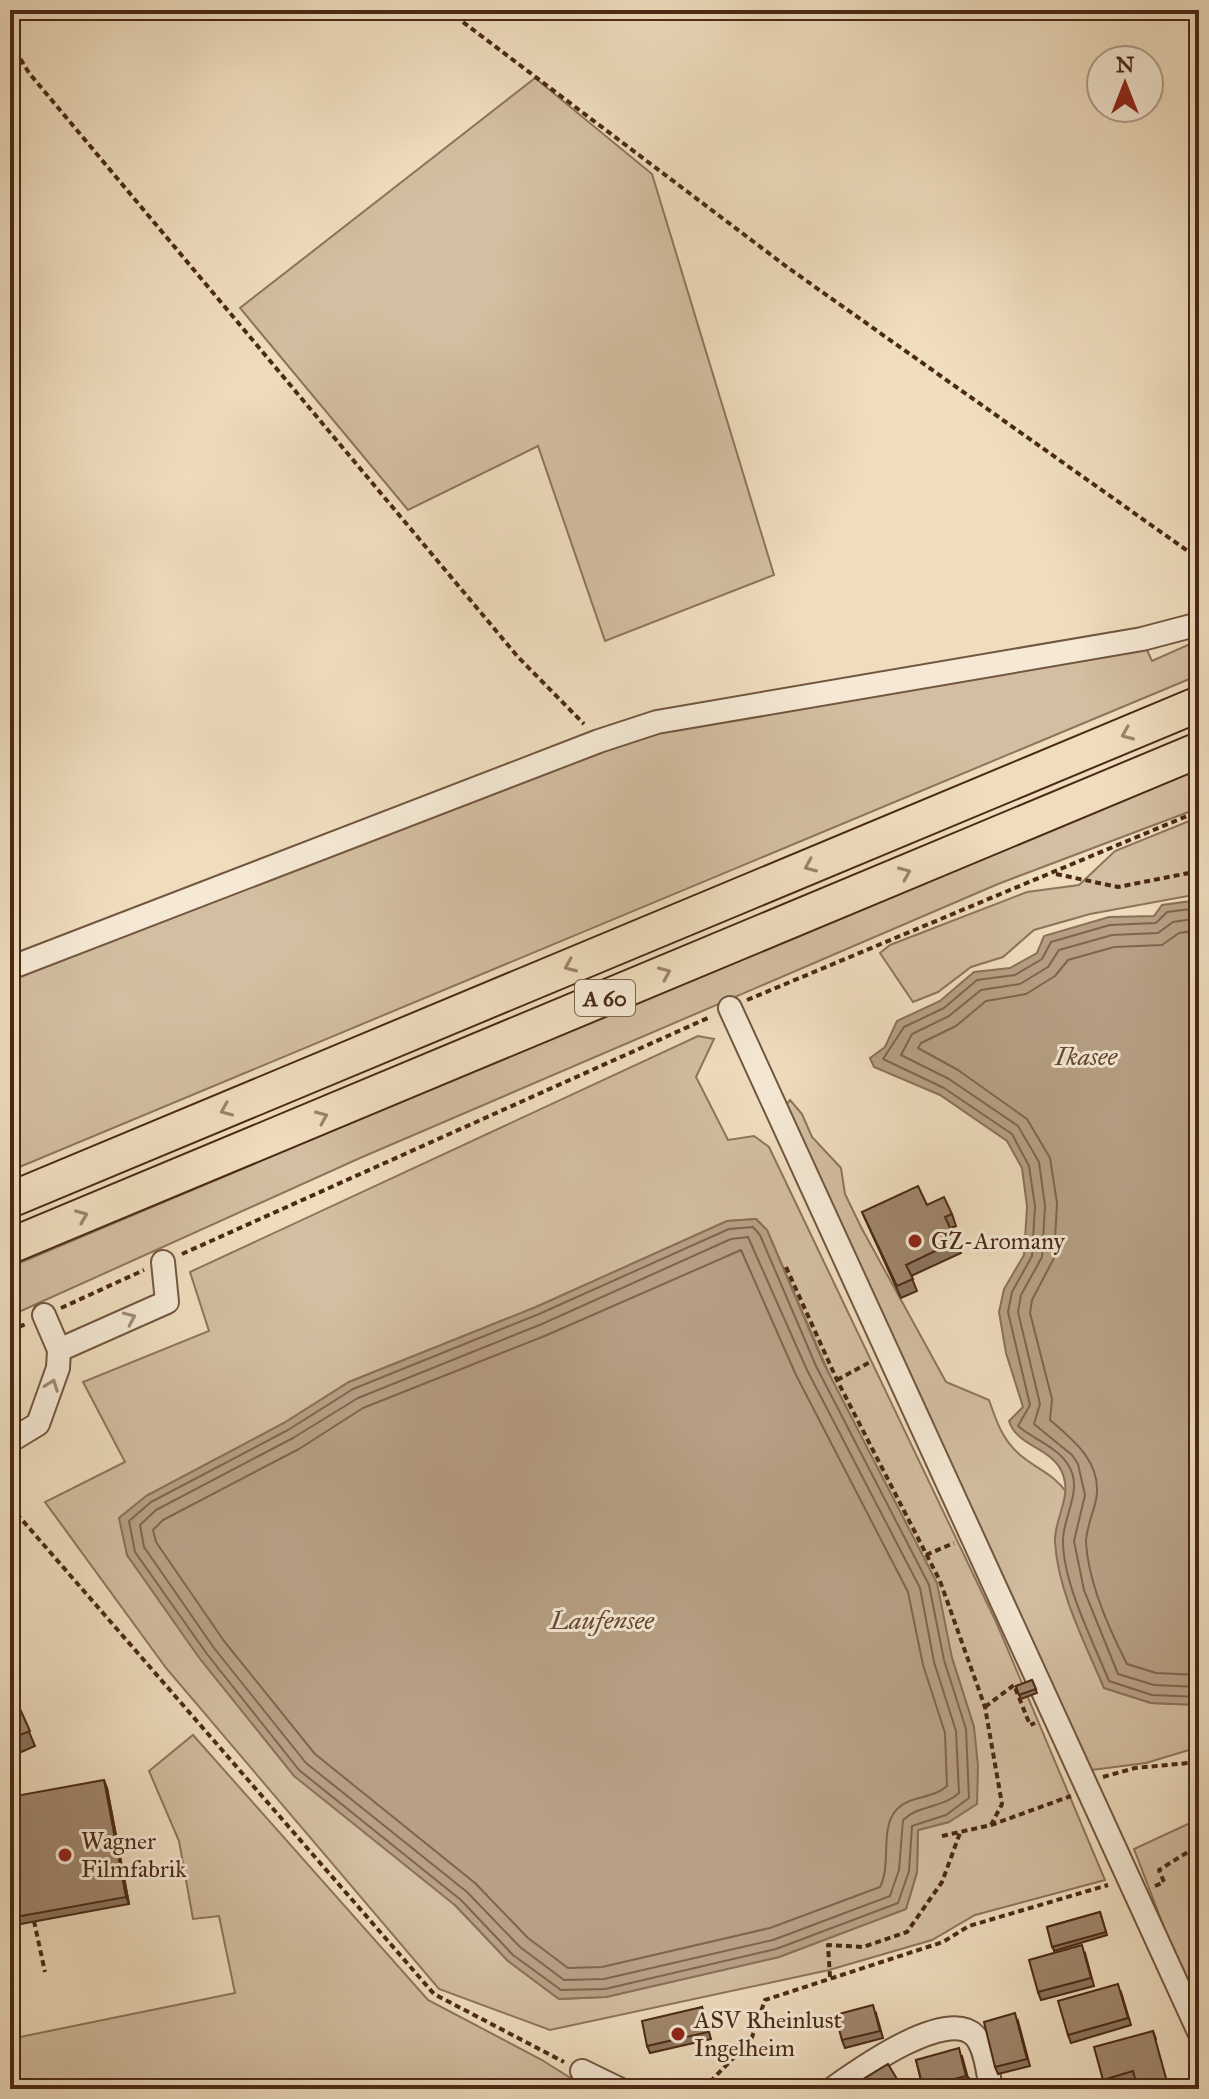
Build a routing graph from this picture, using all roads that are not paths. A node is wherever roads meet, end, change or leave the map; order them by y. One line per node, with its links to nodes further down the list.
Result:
1 (1199, 624): 4 (street)
2 (1199, 704): 6 (highway, A 60, one-way to 6)
3 (1199, 750): 7 (highway, A 60, one-way to 3)
4 (10, 968)
5 (730, 1008): 12 (street)
6 (10, 1200)
7 (10, 1246)
8 (163, 1262): 10 (street, one-way to 8)
9 (44, 1315): 10 (street)
10 (59, 1350): 11 (street, one-way to 10)
11 (10, 1441)
12 (1199, 2032)
13 (582, 2071): 14 (street)
14 (619, 2089)
15 (832, 2089): 16 (street)
16 (991, 2089)

